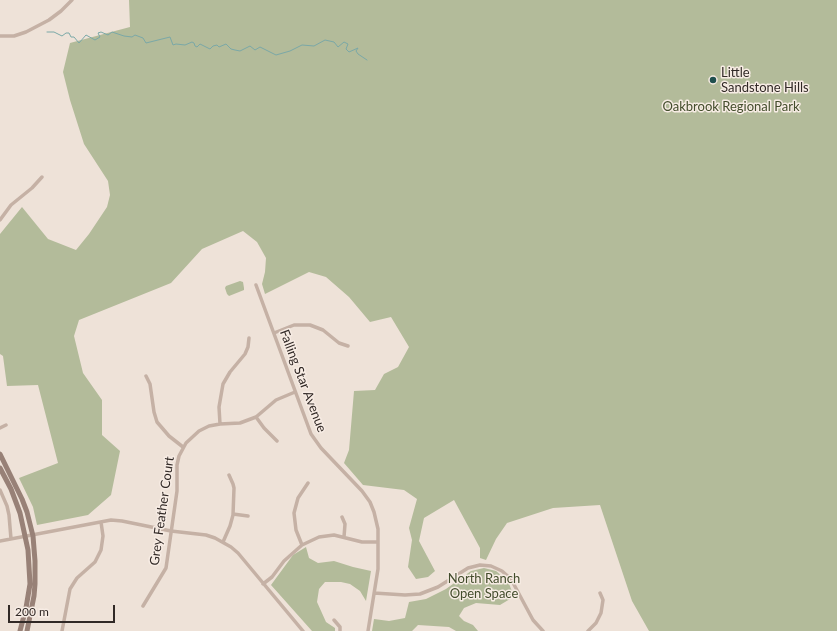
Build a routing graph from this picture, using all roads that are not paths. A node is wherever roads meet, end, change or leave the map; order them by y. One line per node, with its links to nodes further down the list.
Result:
1 (72, 0): 2 (street)
2 (0, 36)
3 (42, 178): 4 (street)
4 (0, 220)
5 (256, 285): 6 (street, Falling Star Avenue)
6 (274, 333): 8 (street); 10 (street, Falling Star Avenue)
7 (249, 338): 12 (street)
8 (348, 346)
9 (146, 376): 16 (street)
10 (295, 392): 11 (street, Grey Feather Court); 33 (street, Falling Star Avenue)
11 (256, 417): 12 (street, Grey Feather Court); 15 (street)
12 (220, 424): 16 (street, Grey Feather Court)
13 (6, 425): 14 (street)
14 (0, 428)
15 (277, 441)
16 (183, 447): 26 (street, Grey Feather Court)
17 (0, 454): 27 (main road)
18 (0, 468): 28 (main road)
19 (229, 475): 22 (street)
20 (308, 483): 34 (street)
21 (0, 490): 30 (street)
22 (233, 514): 23 (street); 32 (street)
23 (248, 516)
24 (342, 517): 29 (street)
25 (101, 522): 26 (street); 27 (street); 42 (street)
26 (171, 531): 32 (street); 38 (street, Grey Feather Court)
27 (33, 536): 28 (street); 41 (main road)
28 (26, 537): 30 (street); 40 (main road)
29 (344, 537): 33 (street); 34 (street)
30 (11, 539): 31 (street)
31 (0, 542)
32 (223, 542): 35 (street)
33 (378, 542): 36 (street, Falling Star Avenue)
34 (302, 545): 35 (street)
35 (264, 584): 43 (street)
36 (374, 593): 45 (street, Falling Star Avenue); 46 (street)
37 (600, 593): 47 (street)
38 (143, 606)
39 (334, 620): 44 (street)
40 (20, 631)
41 (27, 631)
42 (62, 631)
43 (303, 631)
44 (340, 631)
45 (368, 631)
46 (543, 631)
47 (589, 631)

